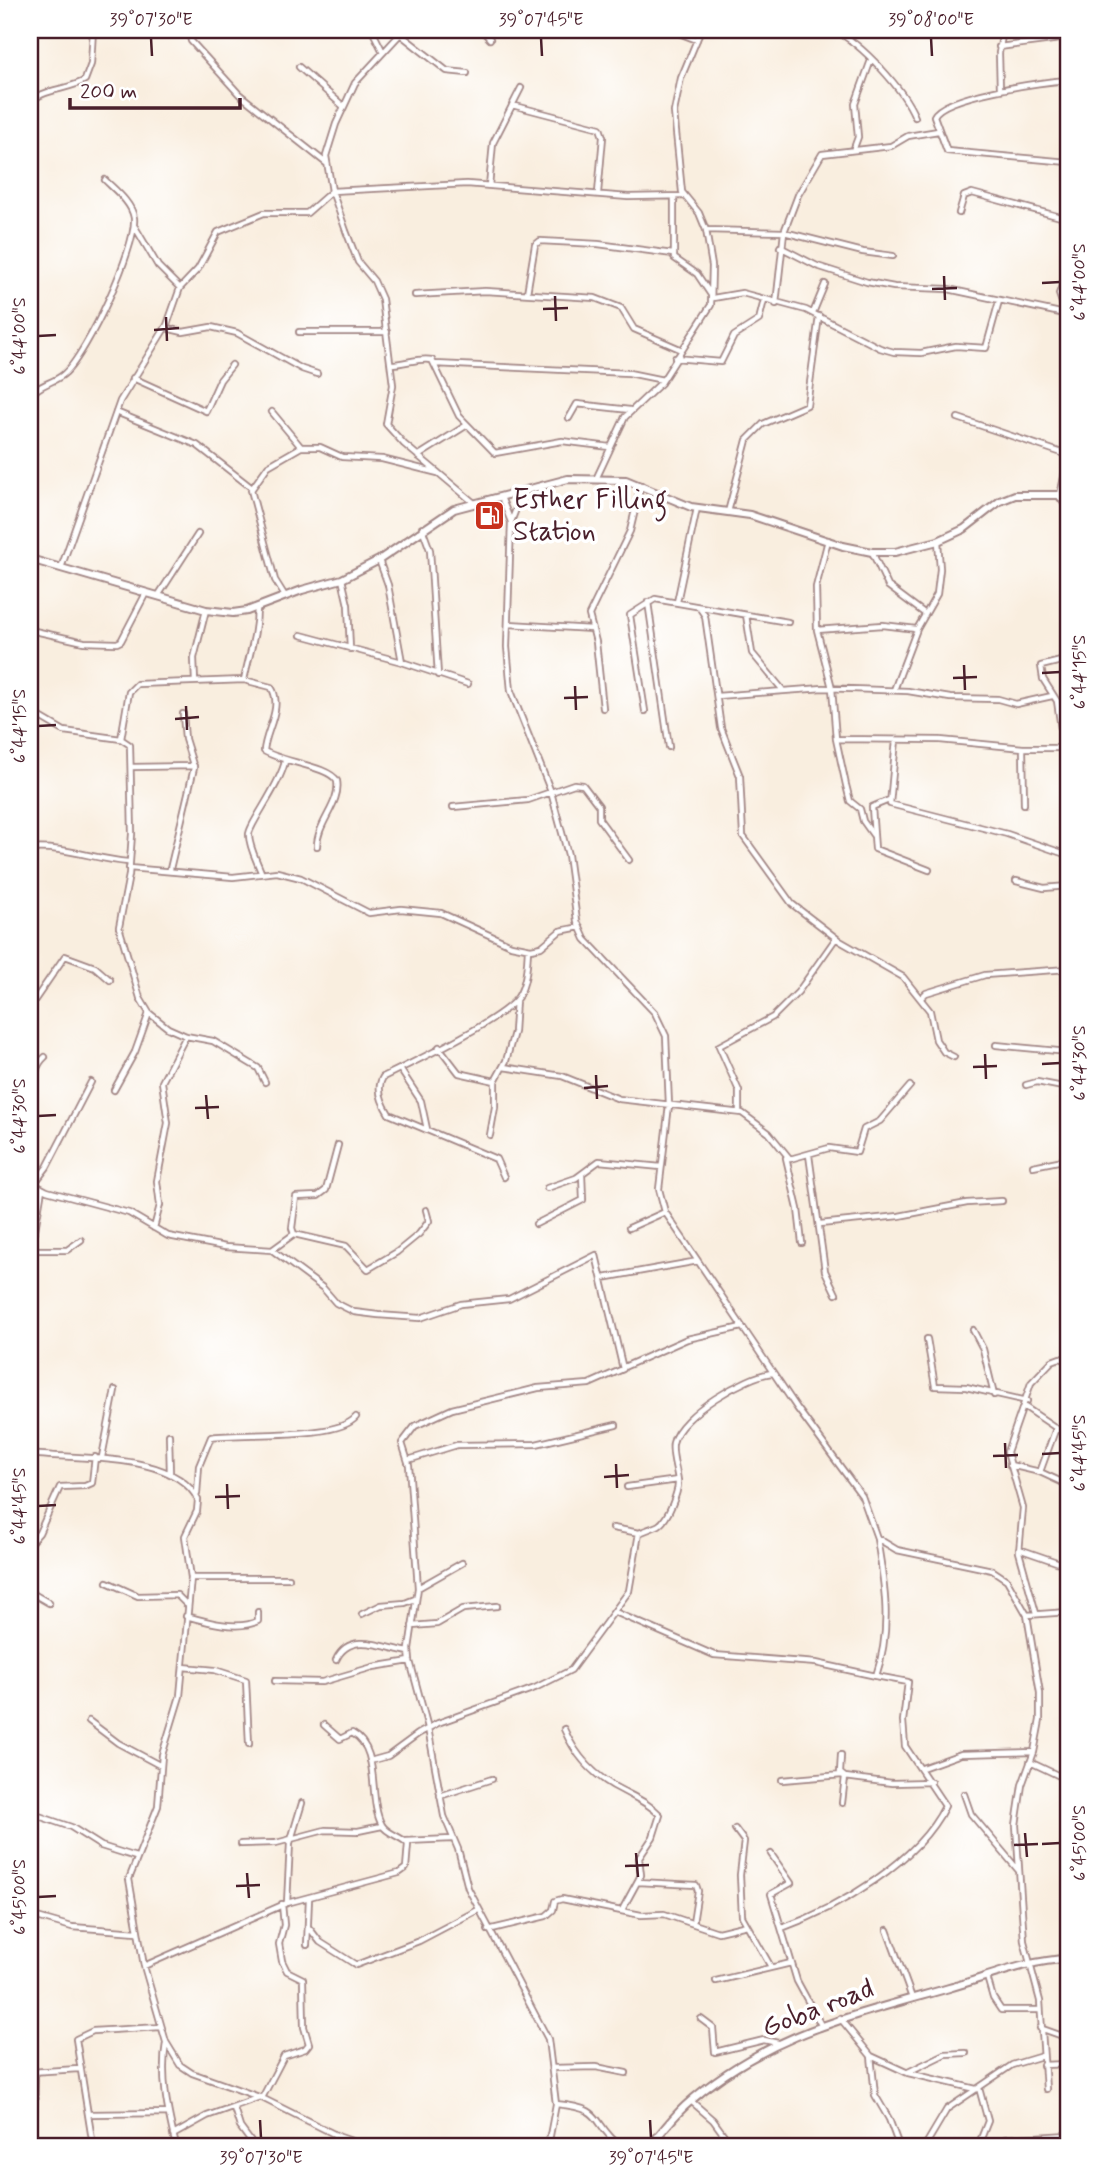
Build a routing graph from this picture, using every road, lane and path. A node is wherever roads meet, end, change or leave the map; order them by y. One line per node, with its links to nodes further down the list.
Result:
1 (93, 30): 21 (street)
2 (189, 30): 28 (street)
3 (372, 30): 14 (street)
4 (482, 30): 11 (street)
5 (671, 30): 12 (street)
6 (701, 30): 12 (street)
7 (834, 30): 15 (street)
8 (1003, 30): 13 (street)
9 (402, 32): 14 (street); 17 (street)
10 (1068, 38): 13 (street)
11 (490, 39)
12 (697, 40): 33 (street)
13 (999, 47): 20 (street)
14 (383, 51): 23 (street)
15 (871, 60): 24 (street); 26 (street)
16 (299, 67): 23 (street)
17 (467, 73)
18 (1068, 80): 20 (street)
19 (521, 88): 22 (street)
20 (1000, 89): 25 (street)
21 (30, 104)
22 (512, 105): 30 (street); 32 (street)
23 (343, 106): 28 (street)
24 (915, 117)
25 (938, 131): 26 (street); 27 (street)
26 (853, 149): 39 (street)
27 (1068, 162)
28 (326, 163): 31 (street)
29 (105, 180): 37 (street)
30 (489, 186): 31 (street); 32 (street)
31 (332, 191): 45 (street); 56 (street)
32 (598, 193): 34 (street)
33 (684, 196): 34 (street); 38 (street)
34 (674, 198): 41 (street)
35 (959, 213): 36 (street)
36 (1068, 219)
37 (134, 225): 45 (street); 66 (street)
38 (706, 230): 39 (street); 48 (street)
39 (784, 232): 40 (street); 42 (street)
40 (780, 247): 50 (street); 51 (street)
41 (673, 254): 46 (street); 48 (street)
42 (893, 256)
43 (1068, 270): 53 (street)
44 (825, 284): 52 (street)
45 (180, 288): 54 (street)
46 (527, 293): 47 (street); 57 (street)
47 (415, 295)
48 (713, 298): 49 (street); 57 (street)
49 (764, 300): 51 (street); 58 (street)
50 (999, 301): 52 (street); 53 (street)
51 (776, 304): 52 (street)
52 (816, 314): 87 (street)
53 (1067, 317)
54 (166, 328): 63 (street); 64 (street)
55 (299, 332): 56 (street)
56 (387, 332): 59 (street)
57 (680, 349): 58 (street)
58 (675, 358): 65 (street)
59 (391, 364): 60 (street); 75 (street)
60 (435, 364): 65 (street); 72 (street)
61 (232, 365): 64 (street)
62 (30, 367): 66 (street)
63 (317, 373)
64 (133, 378): 68 (street)
65 (663, 380): 67 (street)
66 (30, 395)
67 (631, 410): 70 (street); 74 (street)
68 (116, 412): 80 (street); 96 (street)
69 (272, 412): 73 (street)
70 (569, 418)
71 (958, 418): 76 (street)
72 (467, 425): 74 (street); 75 (street)
73 (301, 447): 77 (street); 80 (street)
74 (610, 447): 78 (street)
75 (418, 456): 77 (street)
76 (1068, 457): 82 (street)
77 (441, 474): 84 (street)
78 (597, 477): 79 (street); 81 (street)
79 (642, 484): 86 (street); 110 (street)
80 (251, 488): 100 (street)
81 (524, 490): 83 (street); 88 (street)
82 (1060, 496): 85 (street); 92 (street)
83 (501, 497): 84 (street); 88 (street)
84 (474, 502): 89 (street)
85 (1068, 507)
86 (697, 508): 87 (street); 102 (street)
87 (727, 512): 91 (street)
88 (511, 522): 109 (street)
89 (422, 528): 95 (street); 118 (street)
90 (198, 534): 99 (street)
91 (828, 541): 93 (street); 113 (street)
92 (937, 541): 93 (street); 106 (street)
93 (872, 552): 106 (street)
94 (30, 559): 96 (street)
95 (379, 559): 97 (street); 117 (street)
96 (61, 568): 98 (street)
97 (342, 579): 100 (street); 115 (street)
98 (146, 593): 99 (street); 112 (street)
99 (158, 596): 105 (street)
100 (285, 596): 104 (street)
101 (648, 601): 102 (street); 129 (street); 134 (street)
102 (677, 602): 103 (street)
103 (699, 607): 107 (street); 125 (street)
104 (257, 608): 105 (street); 119 (street)
105 (206, 610): 120 (street)
106 (924, 613): 111 (street)
107 (746, 615): 108 (street); 123 (street)
108 (788, 622)
109 (509, 624): 110 (street); 140 (street)
110 (592, 629): 127 (street)
111 (917, 629): 113 (street); 124 (street)
112 (30, 630)
113 (817, 630): 122 (street)
114 (301, 635): 115 (street)
115 (350, 649): 117 (street)
116 (1068, 656): 126 (street)
117 (402, 662): 118 (street)
118 (438, 675): 121 (street)
119 (244, 680): 120 (street); 137 (street)
120 (195, 681): 131 (street)
121 (468, 684)
122 (832, 688): 123 (street); 124 (street); 132 (street)
123 (783, 690): 125 (street)
124 (894, 690): 126 (street)
125 (717, 696): 156 (street)
126 (1052, 696): 136 (street)
127 (603, 708)
128 (30, 711): 131 (street)
129 (645, 711)
130 (183, 714): 138 (street)
131 (121, 739): 139 (street)
132 (836, 739): 133 (street); 144 (street)
133 (896, 740): 135 (street); 141 (street)
134 (669, 747)
135 (1023, 748): 136 (street); 142 (street)
136 (1066, 749)
137 (285, 761): 145 (street); 152 (street)
138 (194, 766): 139 (street); 150 (street)
139 (132, 767): 149 (street)
140 (551, 792): 143 (street); 148 (street); 155 (street)
141 (889, 800): 144 (street); 147 (street)
142 (1024, 804)
143 (453, 807)
144 (873, 835): 151 (street)
145 (317, 846)
146 (30, 849): 149 (street)
147 (1068, 855)
148 (629, 860)
149 (129, 865): 150 (street); 163 (street)
150 (170, 870): 152 (street)
151 (929, 870)
152 (261, 872): 157 (street)
153 (1016, 881): 154 (street)
154 (1068, 886)
155 (580, 927): 157 (street); 180 (street)
156 (835, 938): 160 (street); 181 (street)
157 (528, 949): 161 (street)
158 (1068, 969): 160 (street)
159 (110, 980): 162 (street)
160 (921, 998): 169 (street)
161 (516, 999): 166 (street); 170 (street)
162 (30, 1007)
163 (149, 1013): 164 (street); 179 (street)
164 (186, 1036): 175 (street); 200 (street)
165 (996, 1045): 167 (street)
166 (439, 1048): 171 (street); 172 (street)
167 (1068, 1052)
168 (45, 1057): 173 (street)
169 (954, 1057)
170 (503, 1067): 172 (street); 180 (street)
171 (400, 1069): 182 (street); 182 (street)
172 (495, 1081): 183 (street)
173 (30, 1082)
174 (91, 1082): 192 (street)
175 (265, 1082)
176 (1026, 1085): 178 (street)
177 (910, 1086): 185 (street)
178 (1068, 1088)
179 (114, 1090)
180 (669, 1105): 181 (street); 189 (street)
181 (739, 1112): 186 (street)
182 (427, 1129): 191 (street)
183 (490, 1135)
184 (338, 1145): 202 (street)
185 (809, 1155): 186 (street); 199 (street)
186 (786, 1157): 204 (street)
187 (1068, 1159): 188 (street)
188 (1033, 1166)
189 (661, 1167): 190 (street); 197 (street)
190 (582, 1173): 193 (street); 198 (street)
191 (504, 1177)
192 (32, 1183): 194 (street)
193 (547, 1188)
194 (42, 1189): 200 (street); 206 (street)
195 (1002, 1201): 199 (street)
196 (426, 1210): 202 (street)
197 (666, 1212): 201 (street); 208 (street)
198 (536, 1224)
199 (820, 1224): 210 (street)
200 (154, 1228): 205 (street)
201 (629, 1228)
202 (294, 1234): 205 (street)
203 (81, 1240): 206 (street)
204 (802, 1243)
205 (272, 1250): 209 (street)
206 (32, 1251): 207 (street)
207 (30, 1259)
208 (698, 1261): 209 (street); 211 (street)
209 (602, 1278): 215 (street)
210 (836, 1294)
211 (743, 1327): 215 (street); 216 (street)
212 (972, 1330): 218 (street)
213 (928, 1339): 218 (street)
214 (1068, 1361): 219 (street)
215 (624, 1367): 228 (street)
216 (773, 1373): 232 (street); 238 (street)
217 (115, 1390): 227 (street)
218 (994, 1395): 219 (street)
219 (1026, 1404): 222 (street); 229 (street)
220 (356, 1417): 235 (street)
221 (617, 1425): 228 (street)
222 (1056, 1428): 224 (street); 230 (street)
223 (169, 1435): 231 (street)
224 (1068, 1436)
225 (30, 1454): 226 (street)
226 (95, 1457): 227 (street); 239 (street)
227 (102, 1457): 231 (street)
228 (408, 1460): 246 (street)
229 (1009, 1465): 230 (street); 240 (street)
230 (1040, 1472): 233 (street)
231 (170, 1475): 235 (street)
232 (678, 1480): 234 (street); 237 (street)
233 (1068, 1485)
234 (627, 1487)
235 (197, 1495): 243 (street)
236 (613, 1528): 237 (street)
237 (639, 1533): 253 (street)
238 (877, 1538): 257 (street); 264 (street)
239 (30, 1543)
240 (1019, 1549): 242 (street); 256 (street)
241 (462, 1563): 246 (street)
242 (1068, 1566)
243 (191, 1578): 244 (street); 250 (street)
244 (289, 1578)
245 (107, 1582): 250 (street)
246 (418, 1588): 248 (street)
247 (30, 1592): 249 (street)
248 (415, 1599): 255 (street); 259 (street)
249 (49, 1603)
250 (186, 1604): 258 (street)
251 (497, 1606): 259 (street)
252 (258, 1612): 258 (street)
253 (615, 1612): 264 (street); 268 (street)
254 (1068, 1612): 256 (street)
255 (362, 1614)
256 (1036, 1614): 257 (street)
257 (1027, 1615): 271 (street)
258 (186, 1616): 263 (street)
259 (412, 1626): 260 (street)
260 (409, 1652): 261 (street); 262 (street)
261 (336, 1660)
262 (410, 1661): 265 (street); 268 (street)
263 (183, 1667): 270 (street); 275 (street)
264 (876, 1676): 276 (street)
265 (275, 1681)
266 (89, 1721): 275 (street)
267 (324, 1725): 273 (street)
268 (428, 1728): 273 (street); 283 (street)
269 (564, 1729): 296 (street)
270 (249, 1744)
271 (1034, 1752): 274 (street); 276 (street)
272 (841, 1755): 277 (street)
273 (370, 1761): 287 (street)
274 (1030, 1762): 280 (street); 295 (street)
275 (161, 1766): 294 (street)
276 (921, 1768): 281 (street)
277 (843, 1776): 279 (street); 281 (street); 285 (street)
278 (492, 1779): 283 (street)
279 (782, 1780)
280 (1068, 1780)
281 (931, 1782): 305 (street)
282 (964, 1794): 295 (street)
283 (440, 1796): 290 (street)
284 (302, 1802): 289 (street)
285 (842, 1803)
286 (30, 1813): 294 (street)
287 (382, 1826): 289 (street); 291 (street)
288 (735, 1829): 304 (street)
289 (291, 1839): 292 (street); 298 (street)
290 (452, 1839): 291 (street); 299 (street)
291 (406, 1842): 297 (street)
292 (241, 1844)
293 (771, 1854): 305 (street)
294 (136, 1857): 309 (street)
295 (1020, 1871): 313 (street)
296 (639, 1882): 300 (street); 303 (street)
297 (309, 1898): 298 (street); 306 (street)
298 (285, 1904): 314 (street); 340 (street)
299 (478, 1910): 306 (street); 307 (street)
300 (622, 1910): 303 (street); 307 (street)
301 (30, 1915): 309 (street)
302 (1066, 1917): 311 (street)
303 (693, 1923): 304 (street)
304 (747, 1925): 315 (street)
305 (782, 1928): 312 (street)
306 (310, 1929): 310 (street)
307 (488, 1930): 333 (street)
308 (887, 1930): 318 (street)
309 (137, 1932): 314 (street)
310 (307, 1945)
311 (1067, 1959): 313 (street)
312 (791, 1963): 315 (street); 322 (street)
313 (1031, 1964): 316 (street, Goba road); 319 (street)
314 (144, 1966): 323 (street)
315 (771, 1967): 317 (street)
316 (987, 1977): 318 (street, Goba road); 319 (street)
317 (716, 1981)
318 (912, 1998): 320 (street, Goba road)
319 (1040, 2010): 324 (street)
320 (839, 2018): 322 (street, Goba road); 329 (street)
321 (701, 2019): 327 (street)
322 (821, 2025): 327 (street, Goba road)
323 (161, 2027): 326 (street); 334 (street)
324 (1040, 2028): 325 (street); 330 (street)
325 (1068, 2038)
326 (166, 2042): 340 (street); 344 (street)
327 (779, 2043): 341 (street, Goba road)
328 (966, 2053): 337 (street)
329 (871, 2056): 337 (street); 359 (street)
330 (1042, 2056): 331 (street); 338 (street)
331 (1043, 2064): 332 (street); 339 (street)
332 (1068, 2064)
333 (552, 2068): 336 (street); 342 (street)
334 (79, 2069): 335 (street); 345 (street)
335 (32, 2071): 346 (street)
336 (626, 2073)
337 (908, 2073): 338 (street)
338 (977, 2089): 360 (street); 361 (street)
339 (1046, 2089)
340 (261, 2097): 343 (street); 349 (street)
341 (691, 2101): 357 (street, Goba road); 358 (street)
342 (556, 2104): 355 (street); 356 (street)
343 (234, 2108): 347 (street); 352 (street)
344 (168, 2113): 345 (street); 347 (street)
345 (89, 2114): 350 (street)
346 (30, 2134)
347 (173, 2135): 351 (street)
348 (1068, 2135): 362 (street)
349 (340, 2137): 353 (street); 354 (street)
350 (93, 2146)
351 (176, 2146)
352 (254, 2146)
353 (335, 2146)
354 (366, 2146)
355 (548, 2146)
356 (620, 2146)
357 (650, 2146)
358 (732, 2146)
359 (899, 2146)
360 (925, 2146)
361 (978, 2146)
362 (994, 2146)

